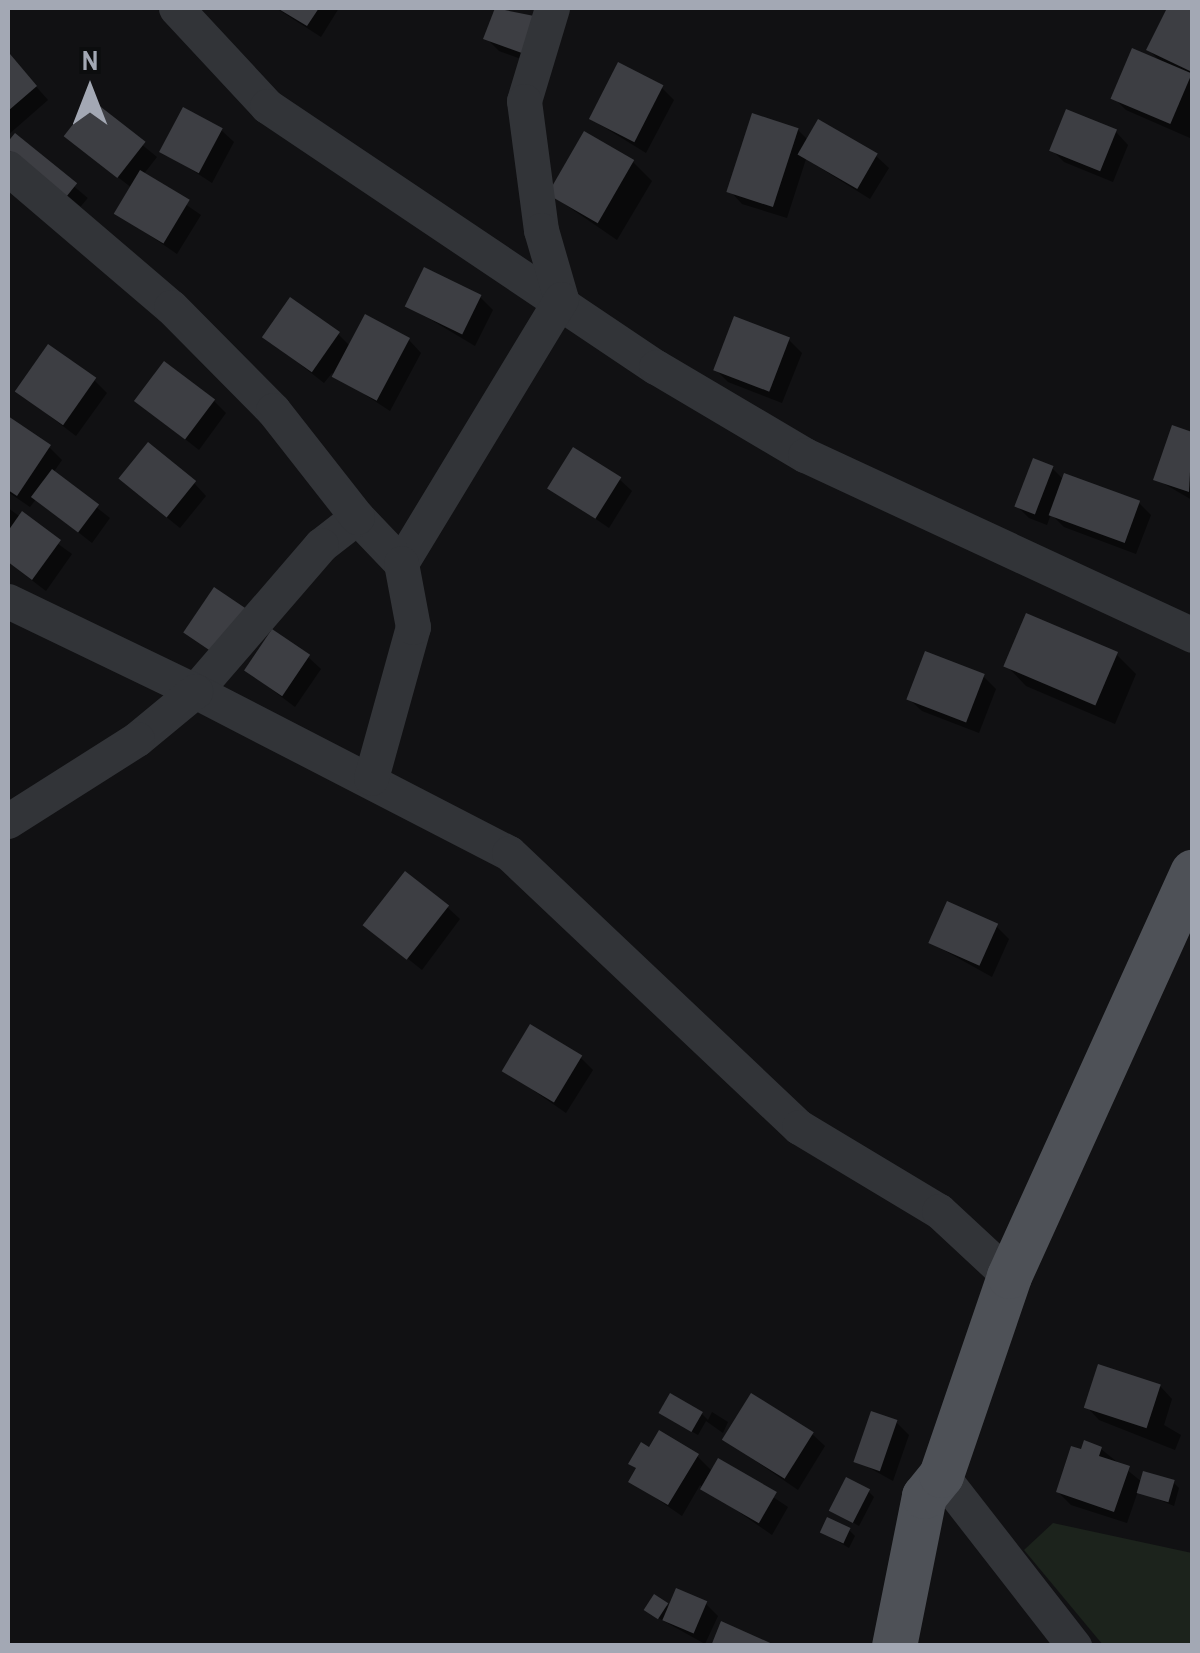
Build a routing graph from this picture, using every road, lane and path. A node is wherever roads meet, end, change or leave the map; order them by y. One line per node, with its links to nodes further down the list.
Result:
1 (176, 8): 4 (street)
2 (552, 8): 4 (street)
3 (8, 168): 5 (street)
4 (561, 299): 6 (street); 8 (street)
5 (357, 517): 6 (street); 9 (street)
6 (401, 563): 10 (street)
7 (8, 601): 9 (street)
8 (1192, 636)
9 (195, 691): 10 (street); 11 (street)
10 (372, 778): 13 (street)
11 (8, 821)
12 (1192, 872): 13 (main road)
13 (1009, 1276): 14 (main road)
14 (941, 1475): 15 (main road); 16 (street)
15 (894, 1646)
16 (1074, 1646)

